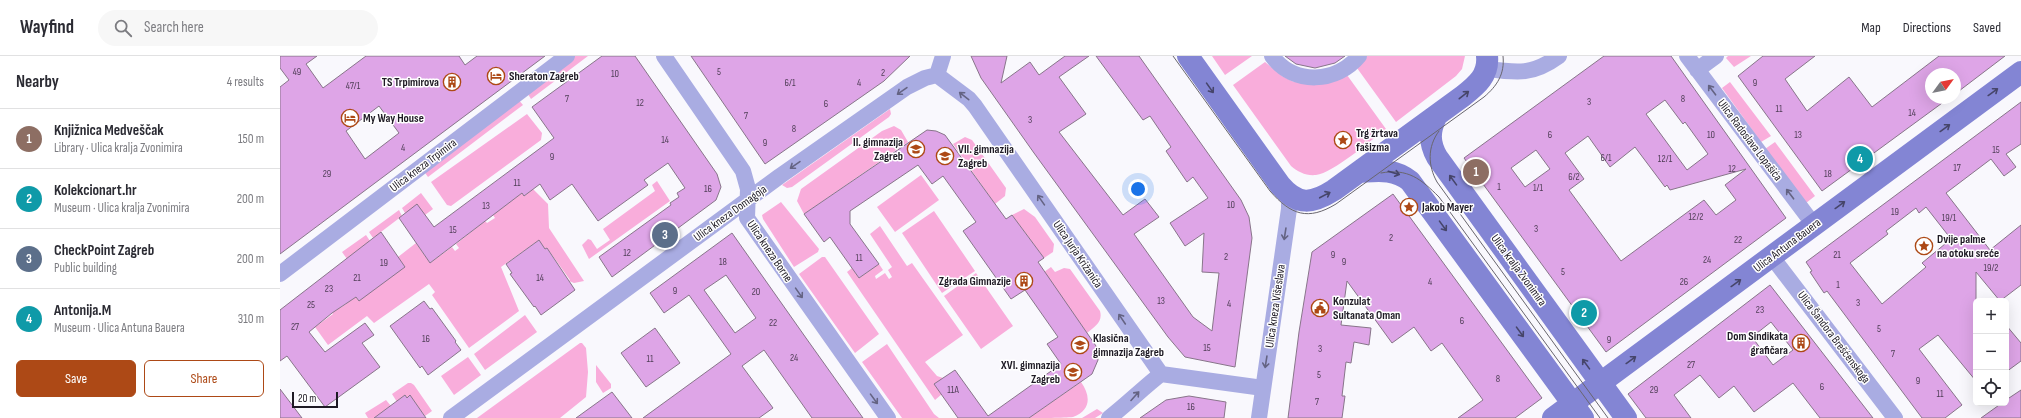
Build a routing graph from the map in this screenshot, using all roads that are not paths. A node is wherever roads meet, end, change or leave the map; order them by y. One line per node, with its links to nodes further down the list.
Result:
1 (567, 56): 20 (street, Ulica kneza Trpimira)
2 (664, 56): 17 (street, Ulica kneza Borne)
3 (943, 56): 13 (street)
4 (1188, 56): 16 (main road, one-way to 16)
5 (1272, 56): 6 (street)
6 (1359, 56)
7 (1559, 56): 10 (street)
8 (1687, 56): 11 (street, Ulica Radoslava Lopašića)
9 (1716, 56): 11 (street)
10 (1487, 62): 14 (main road, one-way to 10)
11 (1697, 70): 18 (street, Ulica Radoslava Lopašića, one-way to 11)
12 (2021, 72): 18 (main road, Ulica Antuna Bauera, one-way to 12)
13 (937, 75): 17 (street, Ulica kneza Domagoja, one-way to 17); 21 (street, Ulica Jurja Križanića, one-way to 13)
14 (1436, 117): 15 (main road); 22 (main road, Ulica kralja Zvonimira, one-way to 14)
15 (1359, 172): 16 (main road, one-way to 15); 24 (main road, one-way to 24)
16 (1289, 195): 23 (street, Ulica kneza Višeslava, one-way to 23)
17 (747, 200): 25 (street, Ulica kneza Domagoja); 26 (street, Ulica kneza Borne, one-way to 26)
18 (1814, 225): 19 (main road, Ulica Antuna Bauera)
19 (1772, 256): 22 (main road, Ulica Antuna Bauera, one-way to 19); 31 (street, Ulica Šandora Brešćenskoga)
20 (280, 274)
21 (1161, 374): 23 (street); 27 (street, one-way to 21)
22 (1600, 383): 24 (main road, Ulica Antuna Bauera); 30 (main road, Ulica kralja Zvonimira)
23 (1263, 388): 28 (street, Ulica kneza Višeslava)
24 (1577, 411): 29 (main road, Ulica Antuna Bauera)
25 (451, 418)
26 (888, 418)
27 (1109, 418)
28 (1259, 418)
29 (1553, 418)
30 (1626, 418)
31 (1895, 418)

